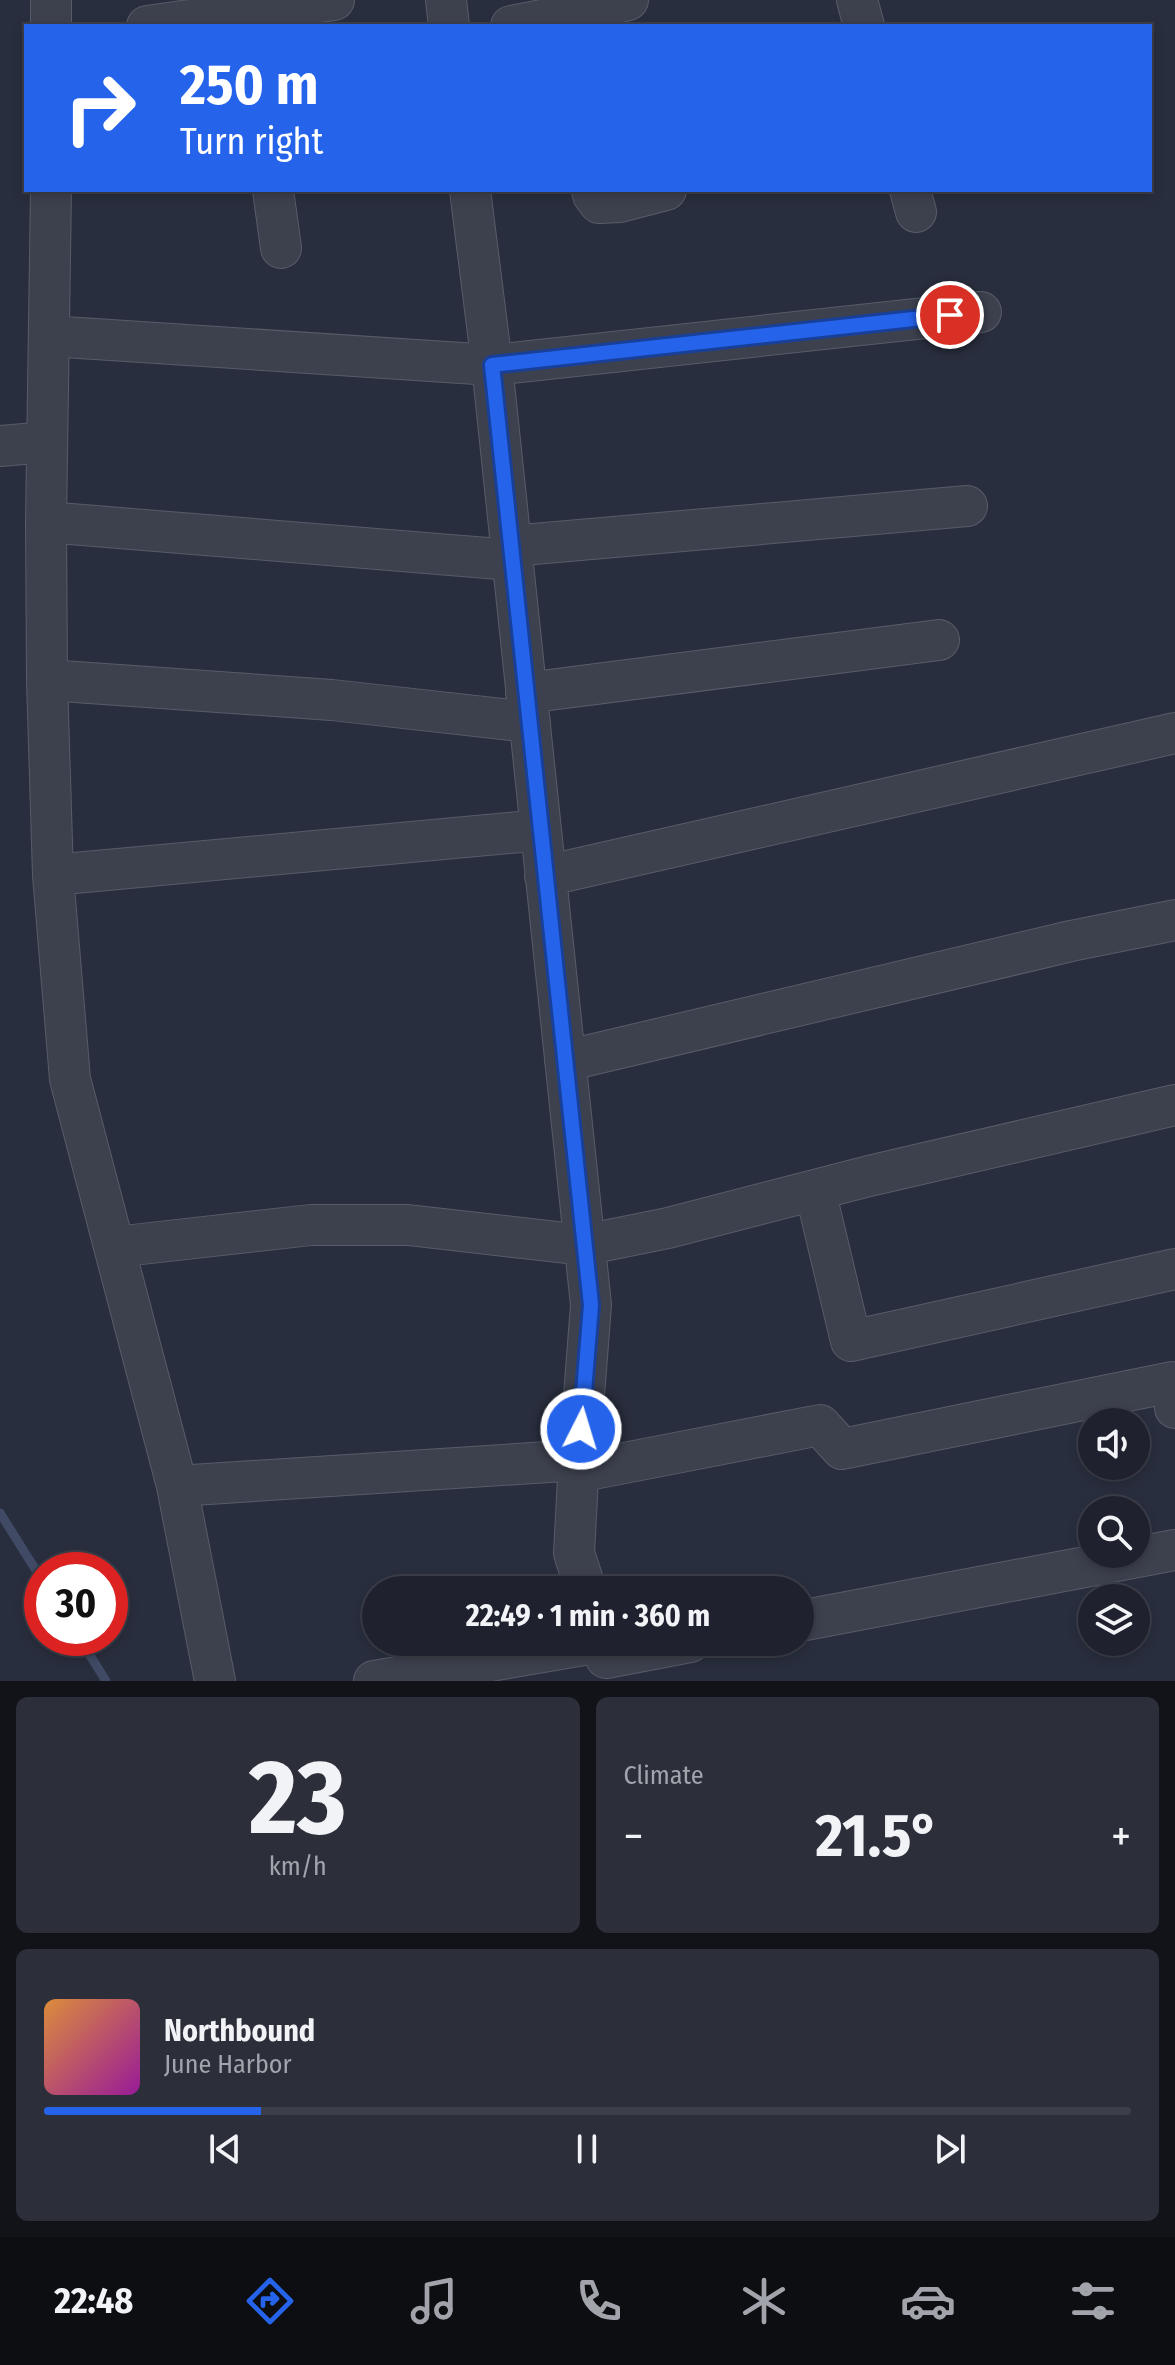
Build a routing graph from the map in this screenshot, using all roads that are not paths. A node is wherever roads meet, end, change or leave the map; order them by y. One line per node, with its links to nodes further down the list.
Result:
1 (51, 0): 8 (street)
2 (334, 0): 6 (street)
3 (446, 0): 10 (street)
4 (628, 0): 7 (street)
5 (857, 0): 12 (street)
6 (251, 13): 9 (street)
7 (563, 14): 11 (street)
8 (51, 24)
9 (163, 24)
10 (449, 24)
11 (520, 24)
12 (863, 24)
13 (51, 192): 20 (street)
14 (273, 192): 18 (street)
15 (470, 192): 21 (street)
16 (592, 192): 17 (street)
17 (658, 192)
18 (281, 248)
19 (981, 312): 21 (street)
20 (49, 336): 21 (street); 22 (street)
21 (492, 365): 26 (street)
22 (47, 442): 23 (street); 25 (street)
23 (0, 446)
24 (967, 506): 26 (street)
25 (46, 522): 26 (street); 28 (street)
26 (512, 553): 29 (street)
27 (939, 640): 29 (street)
28 (47, 680): 29 (street); 32 (street)
29 (528, 707): 31 (street)
30 (1175, 733): 33 (street)
31 (541, 830): 32 (street); 33 (street)
32 (53, 875): 39 (street)
33 (545, 876): 35 (street)
34 (1175, 920): 35 (street)
35 (565, 1061): 38 (street)
36 (1175, 1105): 37 (street)
37 (815, 1190): 38 (street); 40 (street)
38 (584, 1245): 39 (street); 42 (street)
39 (115, 1247): 43 (street)
40 (1175, 1269)
41 (1173, 1395): 42 (street)
42 (578, 1466): 43 (street); 45 (street)
43 (177, 1486): 48 (street)
44 (1175, 1550): 46 (street)
45 (581, 1576)
46 (814, 1618)
47 (606, 1656): 49 (street)
48 (215, 1681)
49 (374, 1681)

